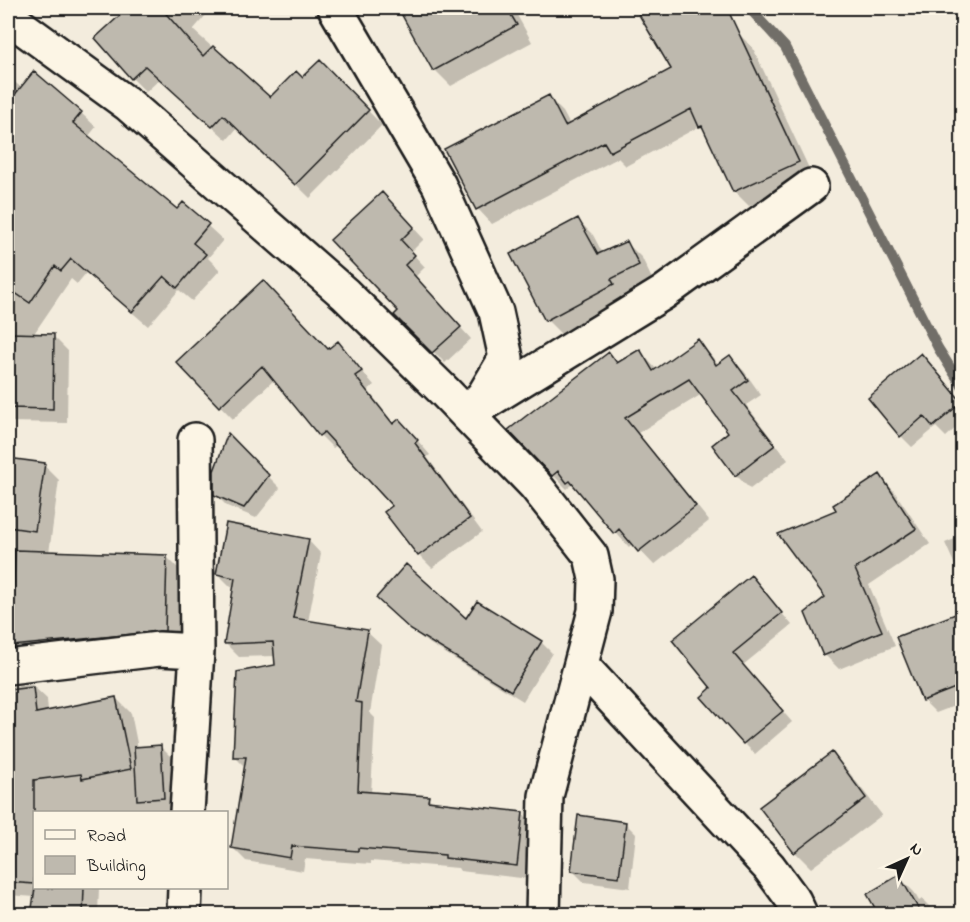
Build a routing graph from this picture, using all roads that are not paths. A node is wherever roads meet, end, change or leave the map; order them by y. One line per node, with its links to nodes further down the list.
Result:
1 (338, 9): 4 (street)
2 (8, 17): 4 (street)
3 (811, 186): 4 (street)
4 (466, 414): 7 (street)
5 (195, 440): 6 (street)
6 (197, 651): 8 (street); 9 (street)
7 (582, 666): 12 (street); 13 (street)
8 (8, 667)
9 (187, 811)
10 (185, 889): 11 (street)
11 (184, 915)
12 (543, 915)
13 (800, 915)

